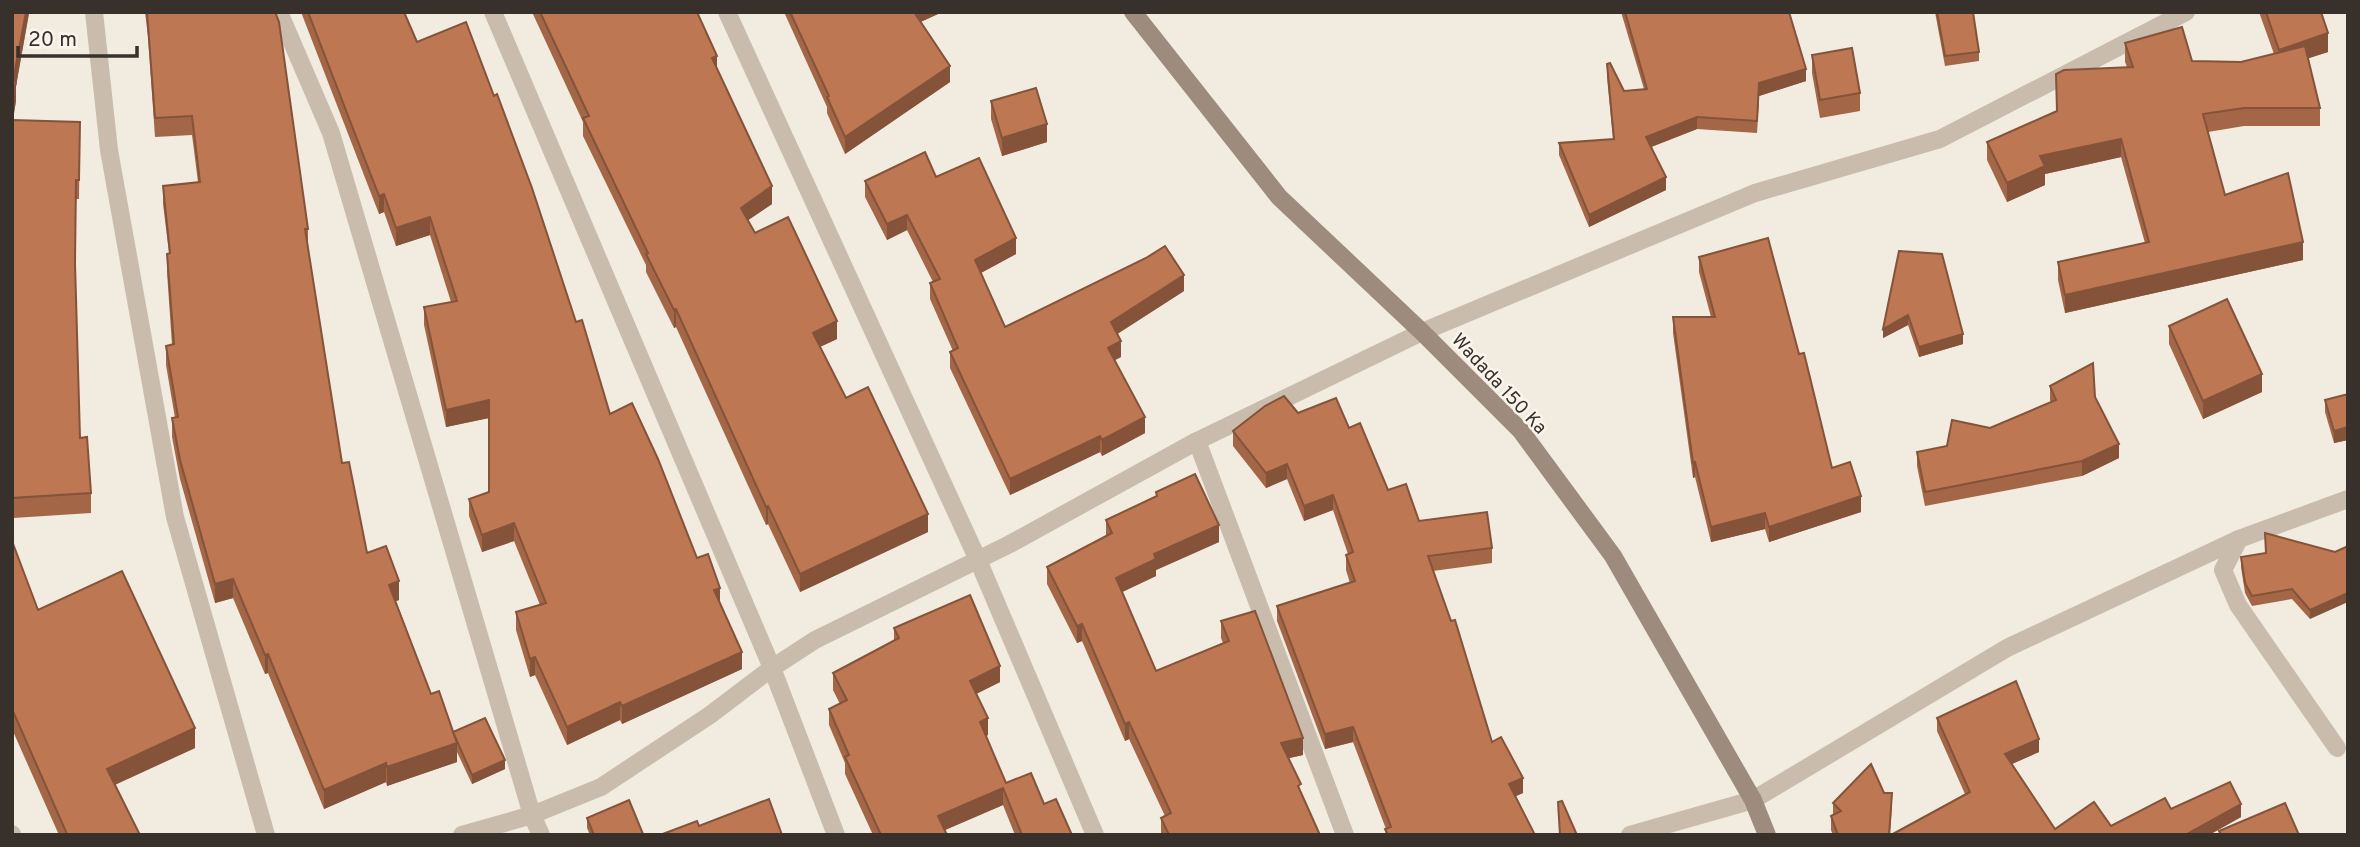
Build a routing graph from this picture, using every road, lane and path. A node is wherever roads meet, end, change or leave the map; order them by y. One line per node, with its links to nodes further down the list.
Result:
1 (94, 12): 16 (street)
2 (279, 12): 15 (street)
3 (493, 12): 12 (street)
4 (727, 12): 11 (street)
5 (1133, 12): 7 (street, Wadada 150 Ka)
6 (2186, 12): 7 (street)
7 (1422, 332): 8 (street); 14 (street, Wadada 150 Ka)
8 (1197, 441): 11 (street); 21 (street)
9 (2348, 499): 10 (street)
10 (2239, 539): 13 (street); 14 (street)
11 (978, 560): 12 (street); 20 (street)
12 (772, 668): 15 (street); 19 (street)
13 (2337, 748)
14 (1753, 800): 22 (street); 23 (street, Wadada 150 Ka)
15 (532, 815): 17 (street); 18 (street)
16 (266, 835)
17 (462, 835)
18 (541, 835)
19 (836, 835)
20 (1095, 835)
21 (1345, 835)
22 (1630, 835)
23 (1767, 835)

